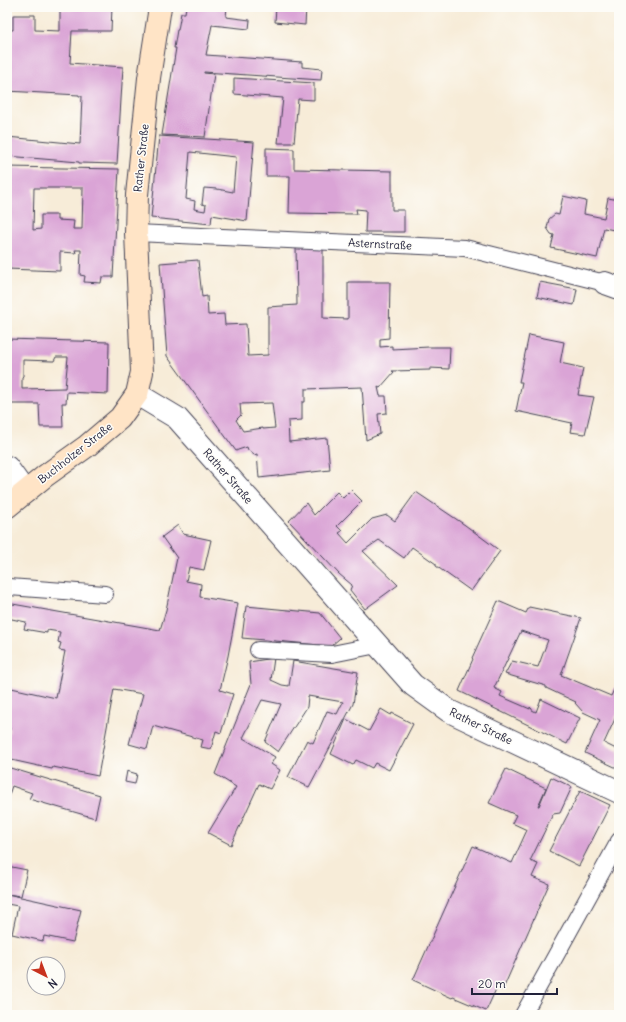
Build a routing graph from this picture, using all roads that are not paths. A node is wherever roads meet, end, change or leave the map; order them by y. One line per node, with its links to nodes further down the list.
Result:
1 (160, 7): 2 (main road, Rather Straße)
2 (136, 233): 3 (lane, Asternstraße); 4 (main road, Rather Straße)
3 (612, 286)
4 (137, 394): 6 (main road, Buchholzer Straße); 10 (street, Rather Straße)
5 (7, 467): 6 (street)
6 (25, 492): 7 (main road, Buchholzer Straße)
7 (7, 507)
8 (7, 586): 9 (lane)
9 (105, 594)
10 (377, 645): 11 (lane); 12 (street, Rather Straße)
11 (258, 650)
12 (619, 792)
13 (619, 841): 14 (lane)
14 (523, 1015)

